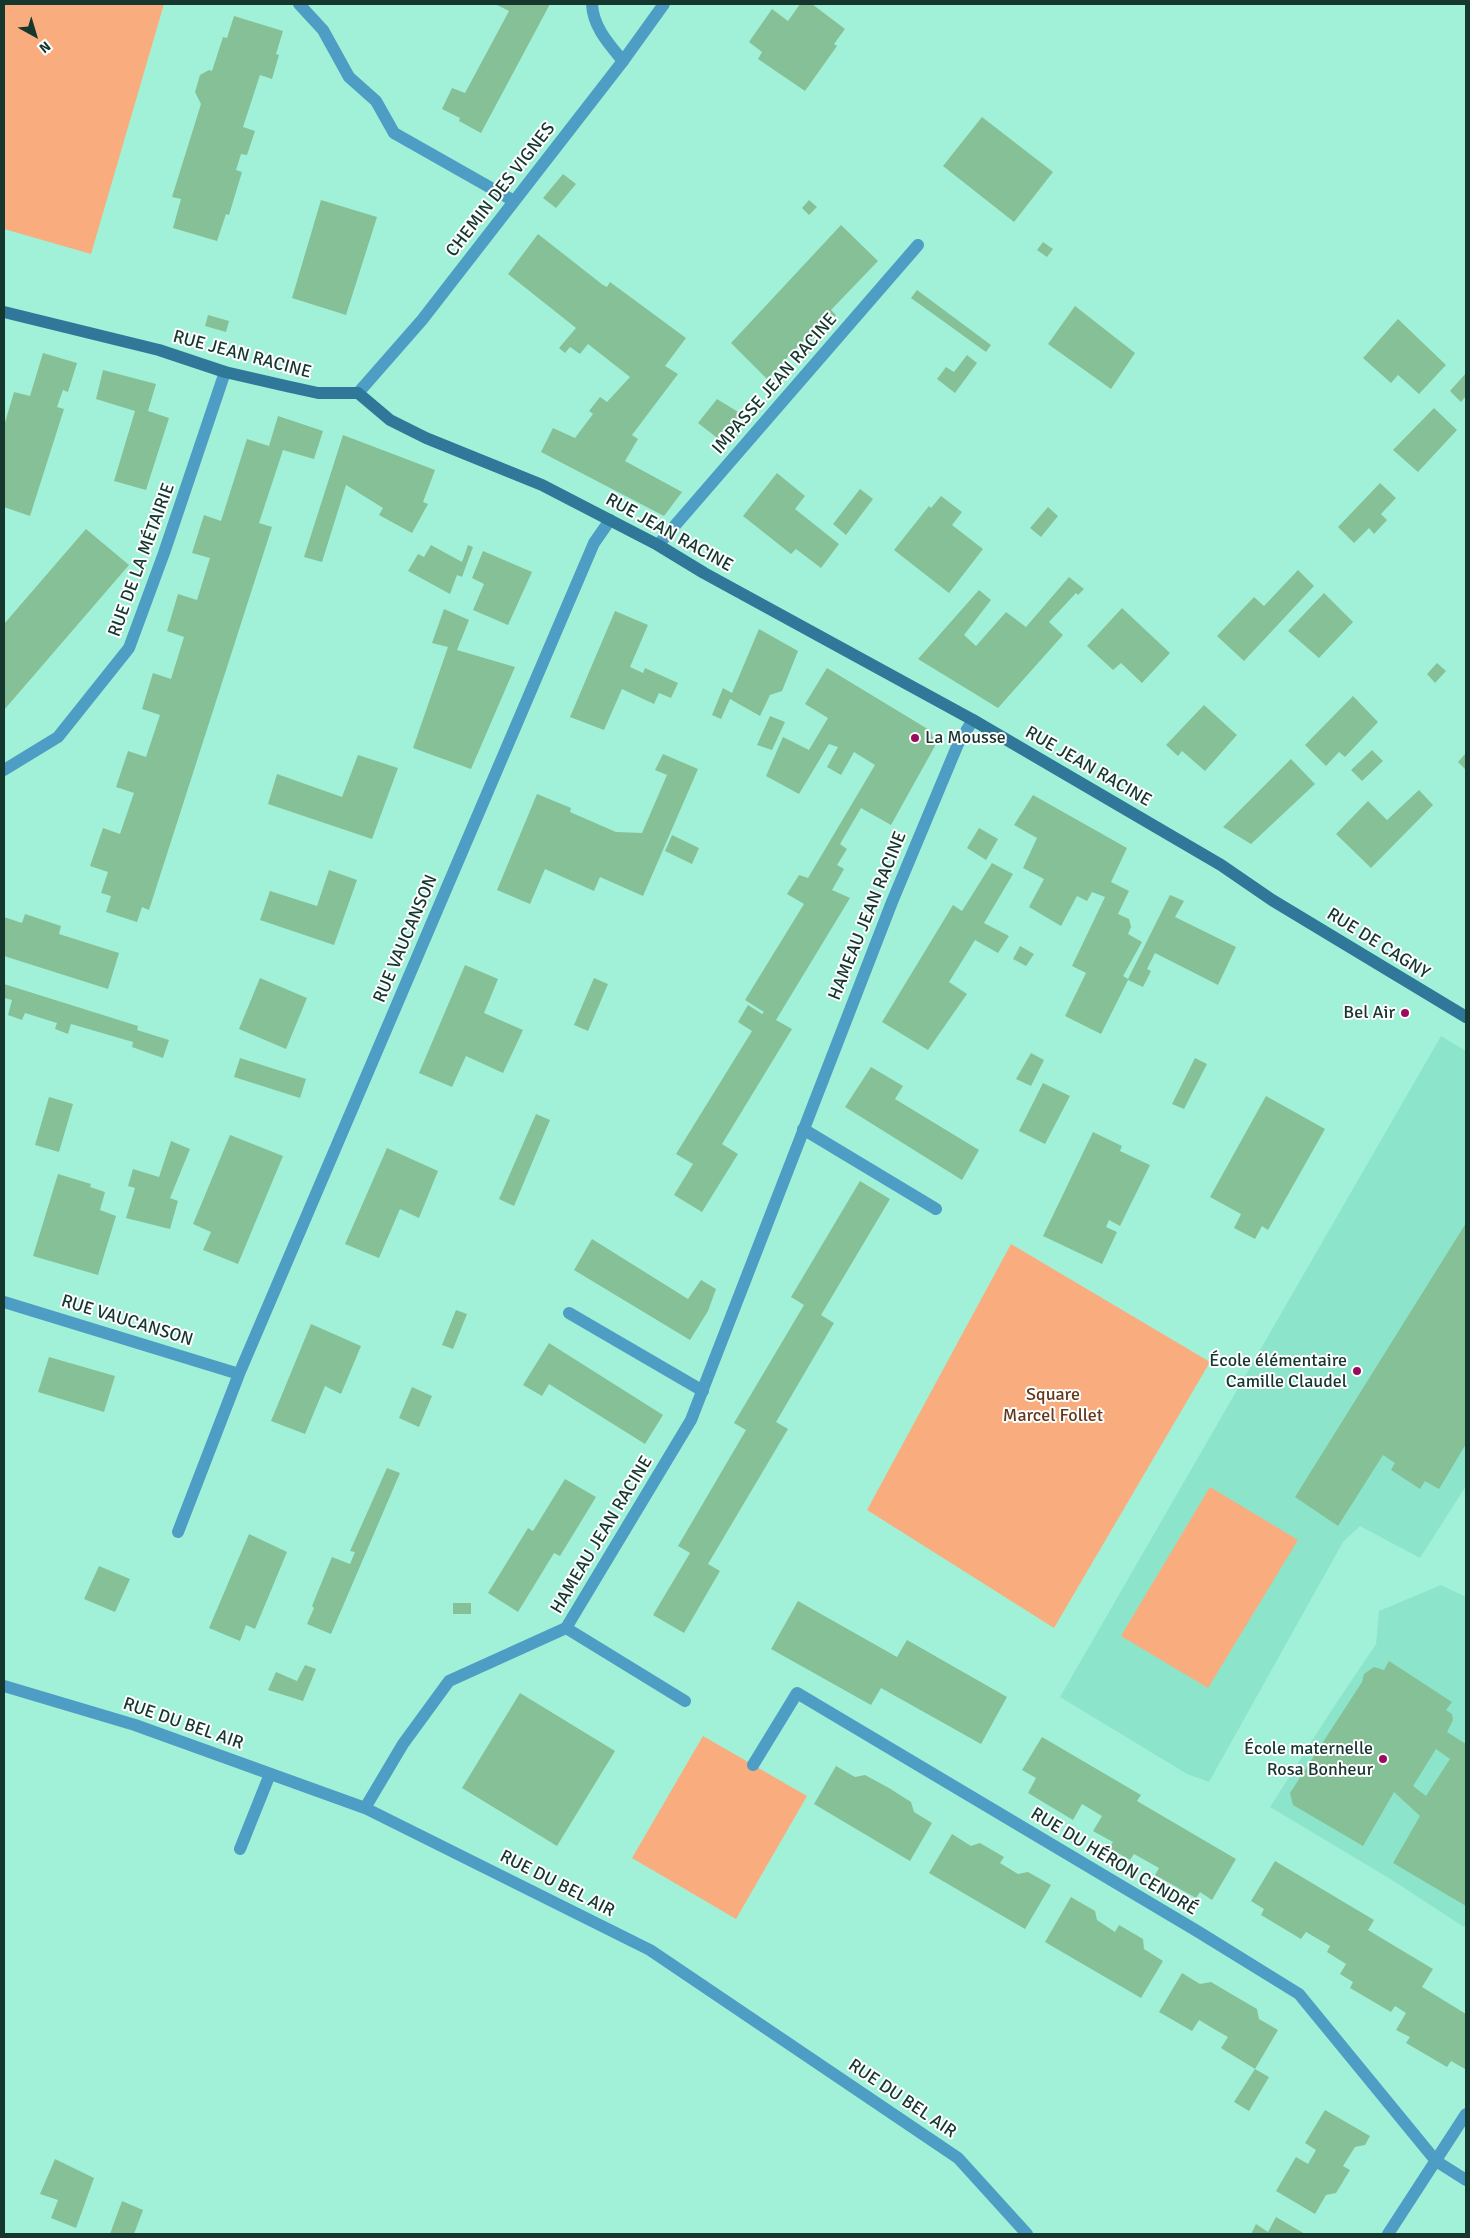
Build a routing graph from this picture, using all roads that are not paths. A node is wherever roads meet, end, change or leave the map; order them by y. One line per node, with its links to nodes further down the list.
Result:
1 (299, 4): 5 (street)
2 (592, 4): 4 (street)
3 (664, 4): 4 (street, CHEMIN DES VIGNES)
4 (623, 61): 5 (street, CHEMIN DES VIGNES)
5 (514, 201): 9 (street, CHEMIN DES VIGNES)
6 (918, 245): 11 (street, IMPASSE JEAN RACINE)
7 (4, 312): 8 (main road, RUE JEAN RACINE)
8 (225, 372): 9 (main road, RUE JEAN RACINE); 13 (street, RUE DE LA MÉTAIRIE)
9 (358, 393): 10 (main road, RUE JEAN RACINE)
10 (610, 520): 11 (main road, RUE JEAN RACINE); 20 (street, RUE VAUCANSON)
11 (658, 545): 12 (main road, RUE JEAN RACINE)
12 (973, 720): 14 (main road, RUE JEAN RACINE); 16 (street, HAMEAU JEAN RACINE)
13 (4, 770)
14 (1272, 900): 15 (main road, RUE DE CAGNY)
15 (1466, 1017)
16 (803, 1129): 17 (street); 21 (street, HAMEAU JEAN RACINE)
17 (936, 1209)
18 (4, 1302): 20 (street, RUE VAUCANSON)
19 (569, 1313): 21 (street)
20 (239, 1374): 22 (street, RUE VAUCANSON)
21 (703, 1390): 23 (street, HAMEAU JEAN RACINE)
22 (178, 1532)
23 (566, 1628): 25 (street, HAMEAU JEAN RACINE); 28 (street)
24 (4, 1686): 27 (street, RUE DU BEL AIR)
25 (685, 1701)
26 (753, 1765): 31 (street, RUE DU HÉRON CENDRÉ)
27 (270, 1774): 28 (street, RUE DU BEL AIR); 29 (street)
28 (365, 1808): 33 (street, RUE DU BEL AIR)
29 (240, 1849)
30 (1466, 2114): 31 (street)
31 (1436, 2161): 32 (street, RUE DU HÉRON CENDRÉ); 34 (street)
32 (1466, 2180)
33 (1027, 2234)
34 (1388, 2234)

